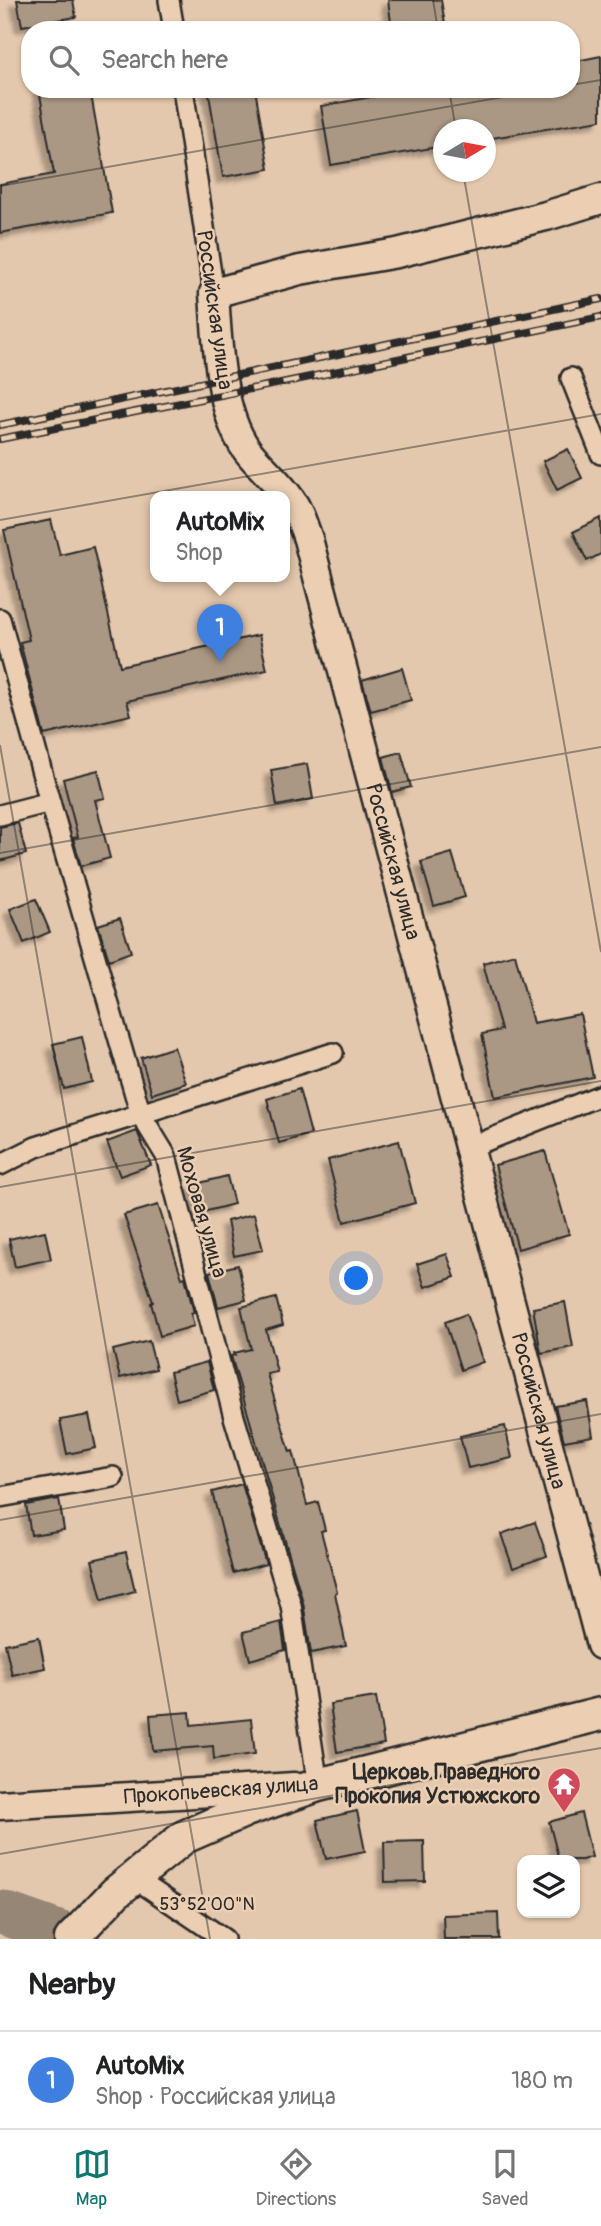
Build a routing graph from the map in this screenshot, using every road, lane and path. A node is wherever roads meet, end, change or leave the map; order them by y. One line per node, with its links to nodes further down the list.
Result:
1 (169, 0): 2 (street)
2 (172, 21)
3 (184, 98): 5 (street, Российская улица)
4 (601, 199): 5 (main road)
5 (214, 293): 8 (main road, Российская улица)
6 (571, 378): 7 (street)
7 (601, 454)
8 (283, 491)
9 (290, 499): 16 (main road, Российская улица)
10 (0, 619): 11 (street, Моховая улица)
11 (50, 802): 12 (street); 15 (street, Моховая улица)
12 (0, 815)
13 (333, 1052): 15 (street)
14 (601, 1095): 16 (street)
15 (141, 1115): 17 (street); 22 (street, Моховая улица)
16 (468, 1148): 20 (main road, Российская улица)
17 (0, 1165)
18 (113, 1478): 19 (street)
19 (0, 1497)
20 (601, 1645)
21 (601, 1714): 22 (main road, Прокопьевская улица)
22 (318, 1785): 23 (main road, Прокопьевская улица); 24 (main road)
23 (0, 1805)
24 (124, 1885): 25 (main road); 26 (street)
25 (71, 1939)
26 (224, 1939)

